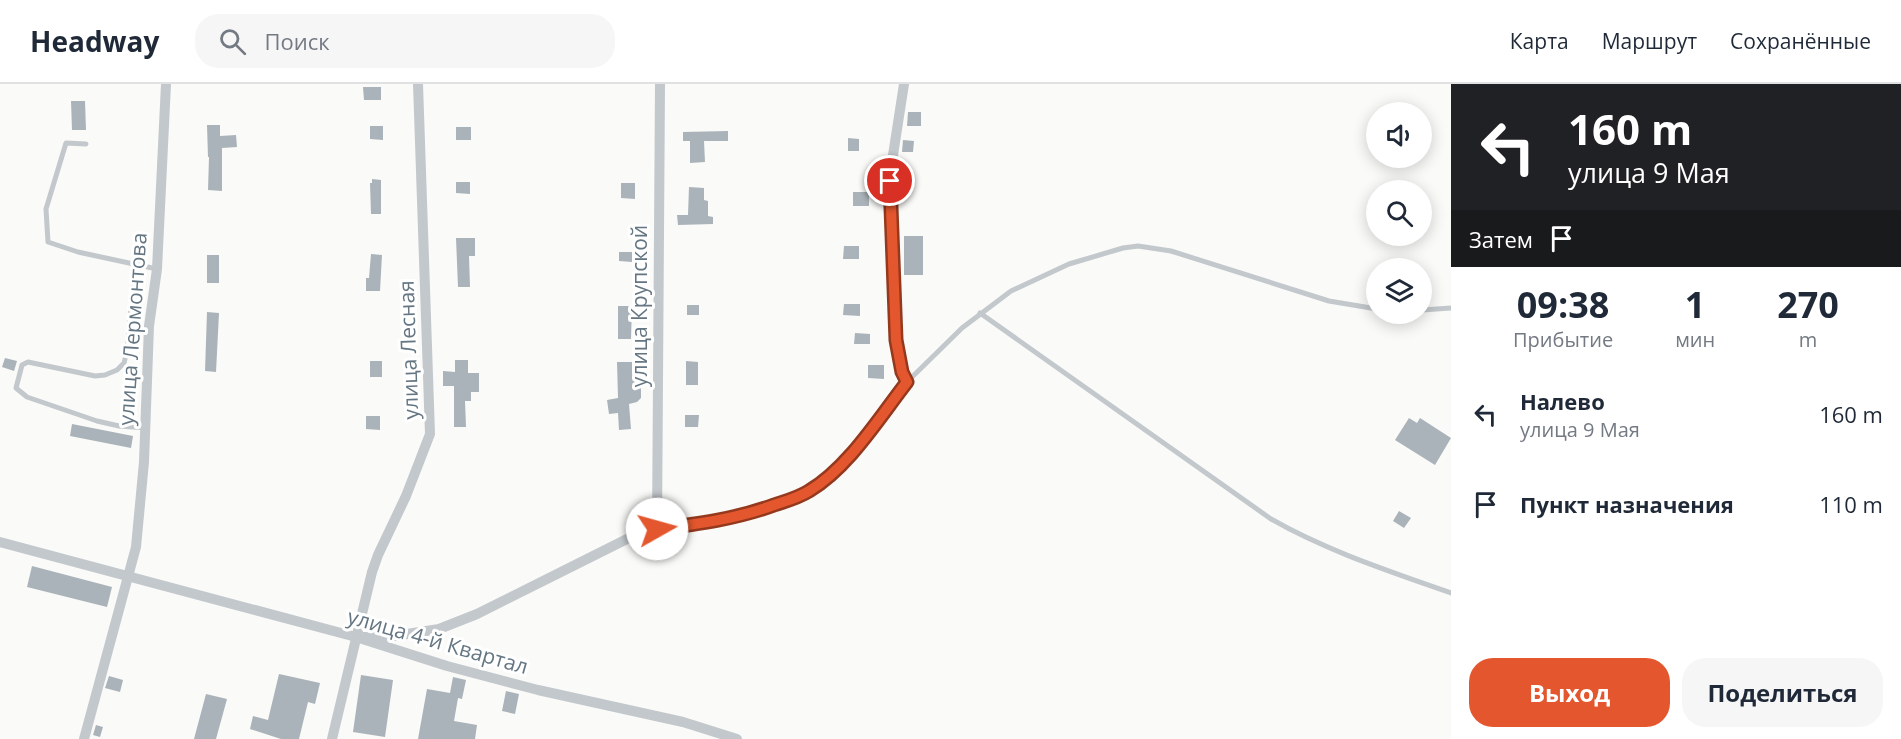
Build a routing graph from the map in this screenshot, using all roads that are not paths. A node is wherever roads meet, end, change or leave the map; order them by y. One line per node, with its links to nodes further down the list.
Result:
1 (166, 84): 7 (street, улица Лермонтова)
2 (418, 84): 18 (street, улица Лесная)
3 (660, 84): 14 (street, улица Крупской)
4 (904, 84): 12 (street)
5 (86, 144): 6 (lane)
6 (135, 265): 7 (lane); 13 (lane)
7 (157, 269): 13 (street, улица Лермонтова)
8 (1366, 307): 11 (lane)
9 (1451, 308): 10 (lane)
10 (1432, 309)
11 (980, 313): 12 (lane); 17 (lane)
12 (907, 382): 14 (street)
13 (146, 428): 16 (street, улица Лермонтова)
14 (657, 529): 18 (street)
15 (0, 542): 16 (street, улица 4-й Квартал)
16 (129, 576): 18 (street, улица 4-й Квартал); 19 (street)
17 (1451, 593)
18 (356, 637): 20 (street, улица Лесная); 21 (street, улица 4-й Квартал)
19 (84, 739)
20 (332, 739)
21 (737, 739)

